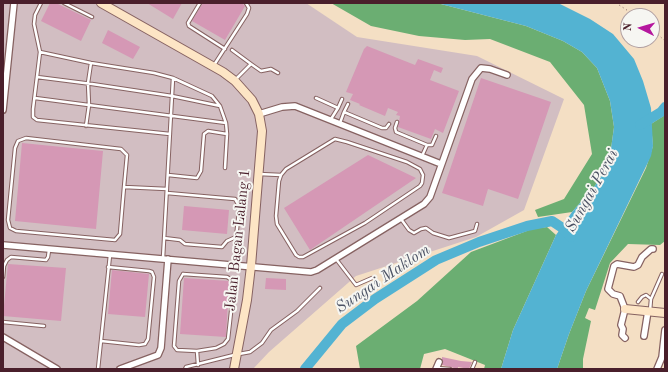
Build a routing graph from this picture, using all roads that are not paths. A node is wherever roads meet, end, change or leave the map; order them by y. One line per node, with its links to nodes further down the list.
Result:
1 (14, 3): 28 (street)
2 (41, 3): 10 (lane)
3 (64, 3): 7 (lane)
4 (101, 3): 13 (main road)
5 (200, 3): 8 (lane)
6 (246, 3): 8 (lane)
7 (92, 17)
8 (225, 49): 13 (lane)
9 (232, 50): 12 (lane)
10 (40, 52): 11 (lane); 16 (lane)
11 (90, 63): 17 (lane); 19 (lane)
12 (251, 64): 14 (lane); 18 (lane)
13 (213, 65): 18 (main road)
14 (278, 73)
15 (507, 76): 43 (street)
16 (37, 77): 19 (lane); 21 (lane)
17 (173, 78): 20 (lane); 26 (lane)
18 (235, 81): 30 (main road)
19 (88, 83): 20 (lane); 25 (lane)
20 (172, 96): 26 (lane); 31 (lane)
21 (35, 98): 25 (lane); 37 (lane)
22 (316, 98): 27 (lane)
23 (342, 99): 27 (lane)
24 (348, 104): 29 (lane)
25 (89, 105): 31 (lane); 37 (lane)
26 (220, 106): 34 (lane)
27 (338, 108): 32 (lane)
28 (3, 110)
29 (344, 112): 35 (lane); 36 (lane)
30 (259, 114): 32 (street); 45 (main road, Jalan Bagan Lalang 1)
31 (171, 116): 34 (lane); 38 (lane)
32 (331, 120): 35 (street)
33 (397, 122): 41 (lane)
34 (226, 123): 39 (lane)
35 (339, 123): 42 (street)
36 (389, 124)
37 (86, 126): 38 (lane)
38 (170, 134): 46 (lane)
39 (227, 134): 44 (lane); 46 (lane)
40 (436, 136): 41 (lane)
41 (426, 145): 42 (lane)
42 (422, 156): 43 (street)
43 (441, 164): 51 (street)
44 (225, 168)
45 (259, 174): 47 (lane); 60 (main road, Jalan Bagan Lalang 1)
46 (168, 175): 49 (lane)
47 (281, 175): 47 (lane)
48 (124, 186): 48 (lane); 49 (lane)
49 (167, 189): 50 (lane)
50 (167, 193): 53 (lane); 53 (lane)
51 (401, 218): 52 (lane); 58 (street)
52 (477, 224)
53 (164, 238): 59 (lane)
54 (3, 245): 56 (street)
55 (653, 249): 68 (street)
56 (49, 250): 57 (street); 63 (lane)
57 (110, 254): 59 (street); 61 (lane)
58 (336, 258): 60 (street); 64 (lane)
59 (166, 259): 60 (street); 85 (street)
60 (251, 266): 79 (main road, Jalan Bagan Lalang 1)
61 (108, 267): 77 (lane); 77 (lane)
62 (662, 274): 66 (lane)
63 (3, 277)
64 (372, 278)
65 (320, 288): 79 (lane)
66 (651, 299): 67 (lane); 69 (lane)
67 (638, 302)
68 (625, 309): 69 (main road); 76 (street)
69 (649, 311): 70 (main road); 74 (street)
70 (665, 313)
71 (3, 322): 72 (lane)
72 (44, 326)
73 (665, 330): 90 (street)
74 (644, 336)
75 (3, 337): 83 (street)
76 (625, 338)
77 (101, 341): 84 (lane)
78 (197, 351): 78 (lane); 81 (lane)
79 (237, 354): 81 (lane); 87 (main road, Jalan Bagan Lalang 1)
80 (475, 362): 89 (lane)
81 (198, 365): 86 (lane)
82 (437, 366): 88 (lane)
83 (57, 369)
84 (98, 369)
85 (120, 369)
86 (185, 369)
87 (234, 369)
88 (450, 369)
89 (472, 369)
90 (657, 369)

